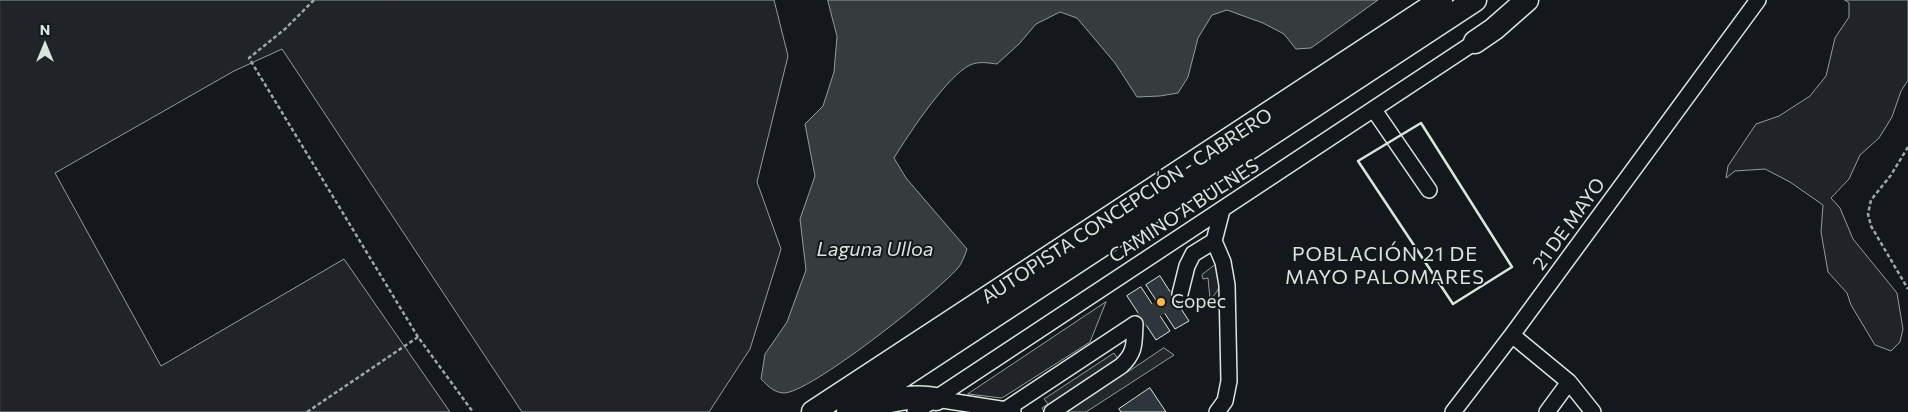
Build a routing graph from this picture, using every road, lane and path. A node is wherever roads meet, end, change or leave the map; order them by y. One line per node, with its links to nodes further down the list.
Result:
1 (314, 0): 15 (path)
2 (1442, 0): 22 (highway, AUTOPISTA CONCEPCIÓN - CABRERO)
3 (1475, 0): 23 (highway, AUTOPISTA CONCEPCIÓN - CABRERO)
4 (1527, 0): 6 (highway)
5 (1758, 0): 14 (street, 21 DE MAYO)
6 (1475, 42): 7 (street, CAMINO A BULNES)
7 (1374, 110): 9 (street); 10 (street, CAMINO A BULNES)
8 (1908, 147): 12 (path)
9 (1429, 190)
10 (1222, 210): 11 (street); 17 (street, CAMINO A BULNES)
11 (1214, 241): 13 (street); 27 (street)
12 (1908, 290)
13 (1180, 294)
14 (1512, 335): 16 (street); 28 (street, 21 DE MAYO)
15 (418, 337): 20 (path); 21 (path)
16 (1570, 382): 29 (street); 30 (street)
17 (936, 398): 18 (street); 24 (highway); 25 (street, CAMINO A BULNES)
18 (987, 410): 19 (street)
19 (1012, 411): 26 (street)
20 (307, 412)
21 (473, 412)
22 (813, 412)
23 (848, 412)
24 (853, 412)
25 (915, 412)
26 (1052, 412)
27 (1217, 412)
28 (1453, 412)
29 (1547, 412)
30 (1593, 412)

